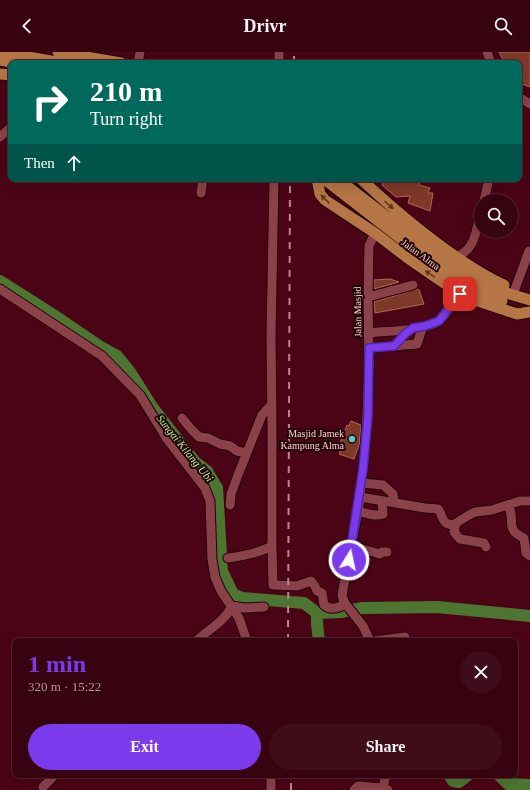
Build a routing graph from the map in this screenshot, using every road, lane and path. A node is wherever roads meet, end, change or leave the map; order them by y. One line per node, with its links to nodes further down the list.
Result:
1 (1, 52): 3 (main road)
2 (58, 52): 4 (main road)
3 (45, 60)
4 (104, 60)
5 (8, 130): 6 (street)
6 (0, 137)
7 (202, 182): 14 (street)
8 (274, 182): 33 (street)
9 (318, 182): 16 (main road, one-way to 9)
10 (328, 182): 23 (main road, Jalan Alma)
11 (342, 182): 23 (main road, Jalan Alma)
12 (364, 182): 19 (main road, one-way to 19)
13 (488, 182): 15 (street)
14 (201, 193)
15 (486, 194)
16 (375, 233): 24 (main road, one-way to 16); 25 (street, Jalan Masjid)
17 (474, 237): 19 (street)
18 (530, 251): 22 (street)
19 (456, 257): 22 (main road)
20 (413, 285): 25 (street)
21 (0, 289): 53 (street)
22 (515, 289): 26 (main road)
23 (484, 290): 26 (main road, Jalan Alma); 27 (main road, Jalan Alma)
24 (460, 294): 27 (main road); 28 (street)
25 (368, 297): 30 (street, Jalan Masjid)
26 (530, 299)
27 (530, 311)
28 (425, 326): 29 (street); 31 (street)
29 (413, 328): 30 (street); 31 (street)
30 (368, 333): 32 (street, Jalan Masjid)
31 (394, 346): 32 (street)
32 (369, 348): 36 (street, Jalan Masjid)
33 (272, 404): 35 (street); 46 (street)
34 (182, 418): 35 (street)
35 (246, 453): 41 (street)
36 (362, 483): 37 (street, Jalan Masjid); 40 (street)
37 (360, 497): 38 (street); 43 (street, Jalan Masjid)
38 (382, 501): 40 (street); 43 (street)
39 (530, 501): 42 (street)
40 (394, 502): 44 (street)
41 (230, 505)
42 (508, 505): 44 (street); 45 (street)
43 (358, 511): 47 (street, Jalan Masjid)
44 (456, 523): 48 (street)
45 (528, 539): 50 (street)
46 (272, 546): 51 (street); 52 (street)
47 (352, 546): 49 (street); 52 (street, Jalan Masjid)
48 (486, 547)
49 (387, 552)
50 (530, 556)
51 (228, 558)
52 (346, 604): 58 (street)
53 (232, 606): 54 (street); 56 (street); 57 (street)
54 (264, 607)
55 (405, 637): 59 (street)
56 (200, 638)
57 (246, 638)
58 (368, 638)
59 (398, 638)
60 (52, 778): 63 (street)
61 (271, 778): 65 (street)
62 (386, 778): 64 (street)
63 (43, 787)
64 (385, 789): 66 (street)
65 (271, 790)
66 (354, 790)

